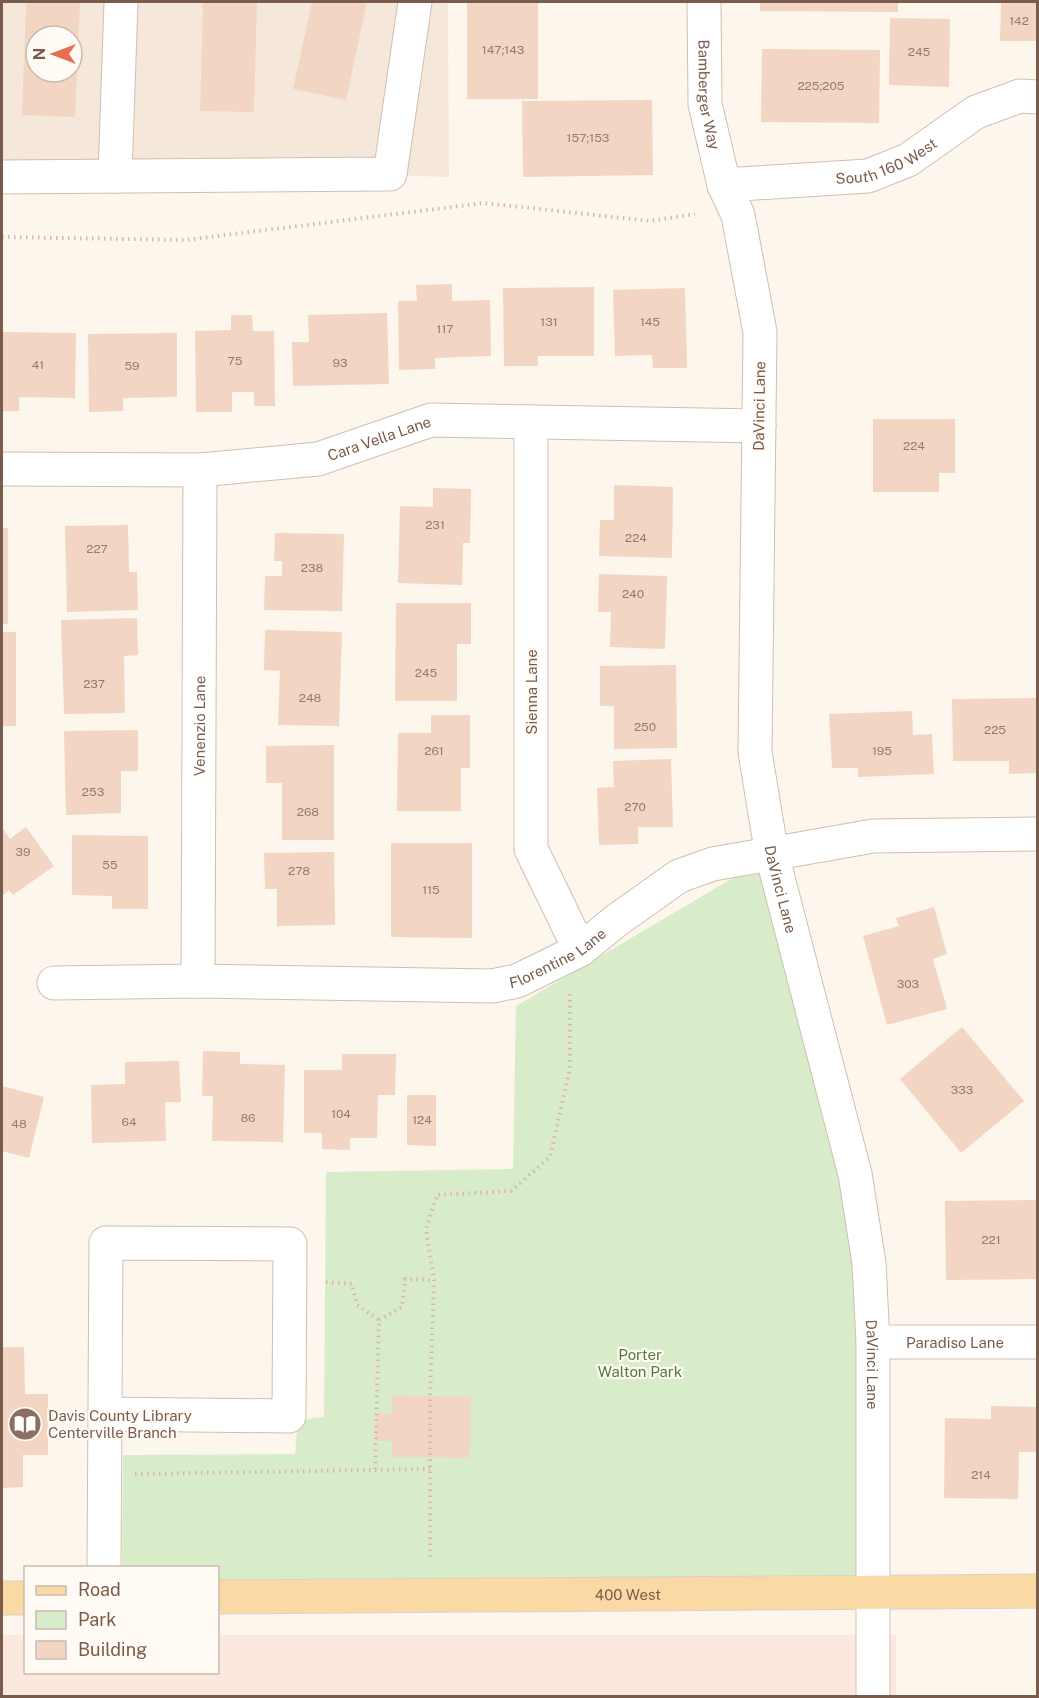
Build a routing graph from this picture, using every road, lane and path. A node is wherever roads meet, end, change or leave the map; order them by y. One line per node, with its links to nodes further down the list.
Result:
1 (121, 2): 5 (street)
2 (415, 2): 5 (street)
3 (704, 2): 7 (street, Bamberger Way)
4 (1038, 97): 7 (street, South 160 West)
5 (115, 176): 6 (street)
6 (2, 177)
7 (724, 185): 11 (street, DaVinci Lane)
8 (695, 214): 9 (path)
9 (2, 237)
10 (531, 422): 11 (street, Cara Vella Lane); 13 (street, Cara Vella Lane); 16 (street, Sienna Lane)
11 (759, 426): 15 (street, DaVinci Lane)
12 (2, 469): 13 (street, Cara Vella Lane)
13 (201, 470): 17 (street, Venenzio Lane)
14 (1038, 834): 15 (street, Florentine Lane)
15 (772, 855): 16 (street, Florentine Lane); 23 (street, DaVinci Lane)
16 (580, 950): 17 (street, Florentine Lane)
17 (198, 981): 18 (street, Florentine Lane)
18 (54, 983)
19 (570, 990): 20 (path)
20 (434, 1280): 22 (path); 26 (path)
21 (326, 1282): 22 (path)
22 (379, 1320): 27 (path)
23 (873, 1342): 24 (street, Paradiso Lane); 31 (street, DaVinci Lane)
24 (1038, 1342)
25 (105, 1414): 25 (street); 30 (street)
26 (430, 1469): 27 (path); 29 (path)
27 (375, 1470): 28 (path)
28 (134, 1474)
29 (430, 1557)
30 (104, 1566)
31 (874, 1591): 32 (main road, 400 West); 33 (main road, 400 West); 36 (street, DaVinci Lane)
32 (1038, 1591)
33 (219, 1597)
34 (2, 1598): 35 (main road)
35 (24, 1598)
36 (873, 1696)

